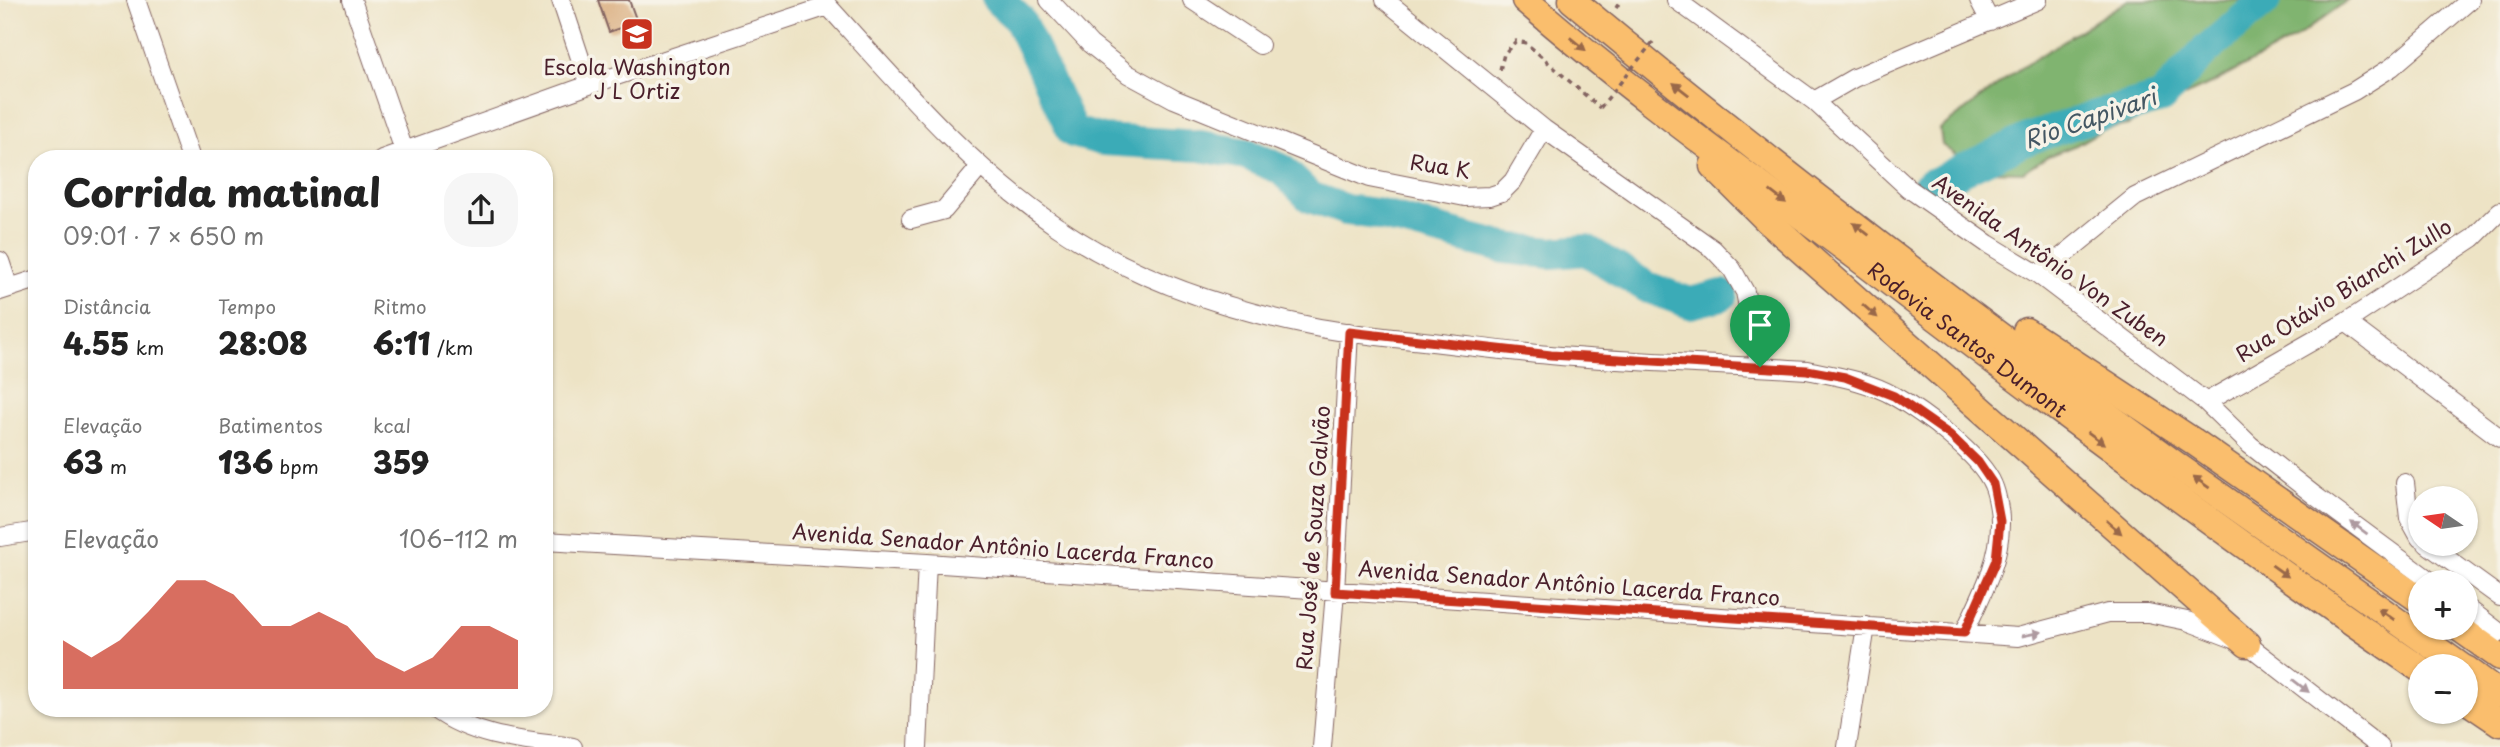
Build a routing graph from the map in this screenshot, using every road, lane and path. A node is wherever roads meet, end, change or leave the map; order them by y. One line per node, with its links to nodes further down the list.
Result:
1 (136, 0): 22 (street)
2 (352, 0): 23 (street)
3 (561, 0): 17 (street)
4 (1049, 0): 21 (street, Rua K)
5 (1192, 0): 16 (street)
6 (1385, 0): 18 (street)
7 (1525, 0): 19 (highway, Rodovia Santos Dumont, one-way to 19)
8 (1572, 0): 28 (highway, Rodovia Santos Dumont, one-way to 8)
9 (1676, 0): 20 (street, Avenida Antônio Von Zuben)
10 (1979, 0): 14 (street)
11 (2038, 0): 14 (street)
12 (2470, 0): 30 (street)
13 (827, 3): 17 (street); 25 (street)
14 (1990, 21): 20 (street)
15 (1653, 42): 18 (path, bridge)
16 (1260, 45)
17 (589, 85): 24 (street)
18 (1495, 89): 21 (street)
19 (1643, 95): 54 (highway, one-way to 54); 57 (highway, Rodovia Santos Dumont, one-way to 57)
20 (1814, 101): 30 (street, Avenida Antônio Von Zuben)
21 (1544, 129): 35 (street)
22 (188, 150)
23 (404, 150)
24 (419, 150)
25 (980, 167): 27 (street); 34 (street)
26 (2500, 211): 33 (street, Rua Otávio Bianchi Zullo)
27 (911, 219)
28 (1891, 252): 47 (highway); 55 (highway, Rodovia Santos Dumont, one-way to 28)
29 (0, 261): 32 (street)
30 (2039, 275): 36 (street, Avenida Antônio Von Zuben)
31 (28, 282): 32 (street)
32 (5, 290)
33 (2346, 322): 36 (street, Rua Otávio Bianchi Zullo); 37 (street)
34 (1349, 332): 35 (street); 46 (street, Rua José de Souza Galvão)
35 (1760, 367): 51 (street)
36 (2206, 402): 45 (street, Avenida Antônio Von Zuben, one-way to 36)
37 (2500, 438)
38 (2405, 483): 39 (street)
39 (2408, 509)
40 (28, 532): 41 (street)
41 (0, 537)
42 (553, 542): 44 (street, Avenida Senador Antônio Lacerda Franco)
43 (2444, 556): 48 (street)
44 (927, 563): 46 (street, Avenida Senador Antônio Lacerda Franco); 64 (street)
45 (2416, 570)
46 (1335, 592): 50 (street, Avenida Senador Antônio Lacerda Franco); 65 (street, Rua José de Souza Galvão)
47 (2408, 592)
48 (2500, 597)
49 (2478, 616): 52 (street)
50 (1866, 626): 51 (street, Avenida Senador Antônio Lacerda Franco); 66 (street)
51 (1964, 633): 54 (street, Avenida Senador Antônio Lacerda Franco, one-way to 54)
52 (2500, 633)
53 (2476, 640): 56 (highway)
54 (2247, 644): 67 (street, Avenida Senador Antônio Lacerda Franco, one-way to 67)
55 (2444, 654)
56 (2500, 657)
57 (2408, 661)
58 (2478, 678): 59 (highway, Rodovia Santos Dumont)
59 (2500, 694)
60 (2478, 708): 62 (highway)
61 (449, 717): 63 (street)
62 (2500, 723)
63 (573, 747)
64 (918, 747)
65 (1322, 747)
66 (1847, 747)
67 (2380, 747)

